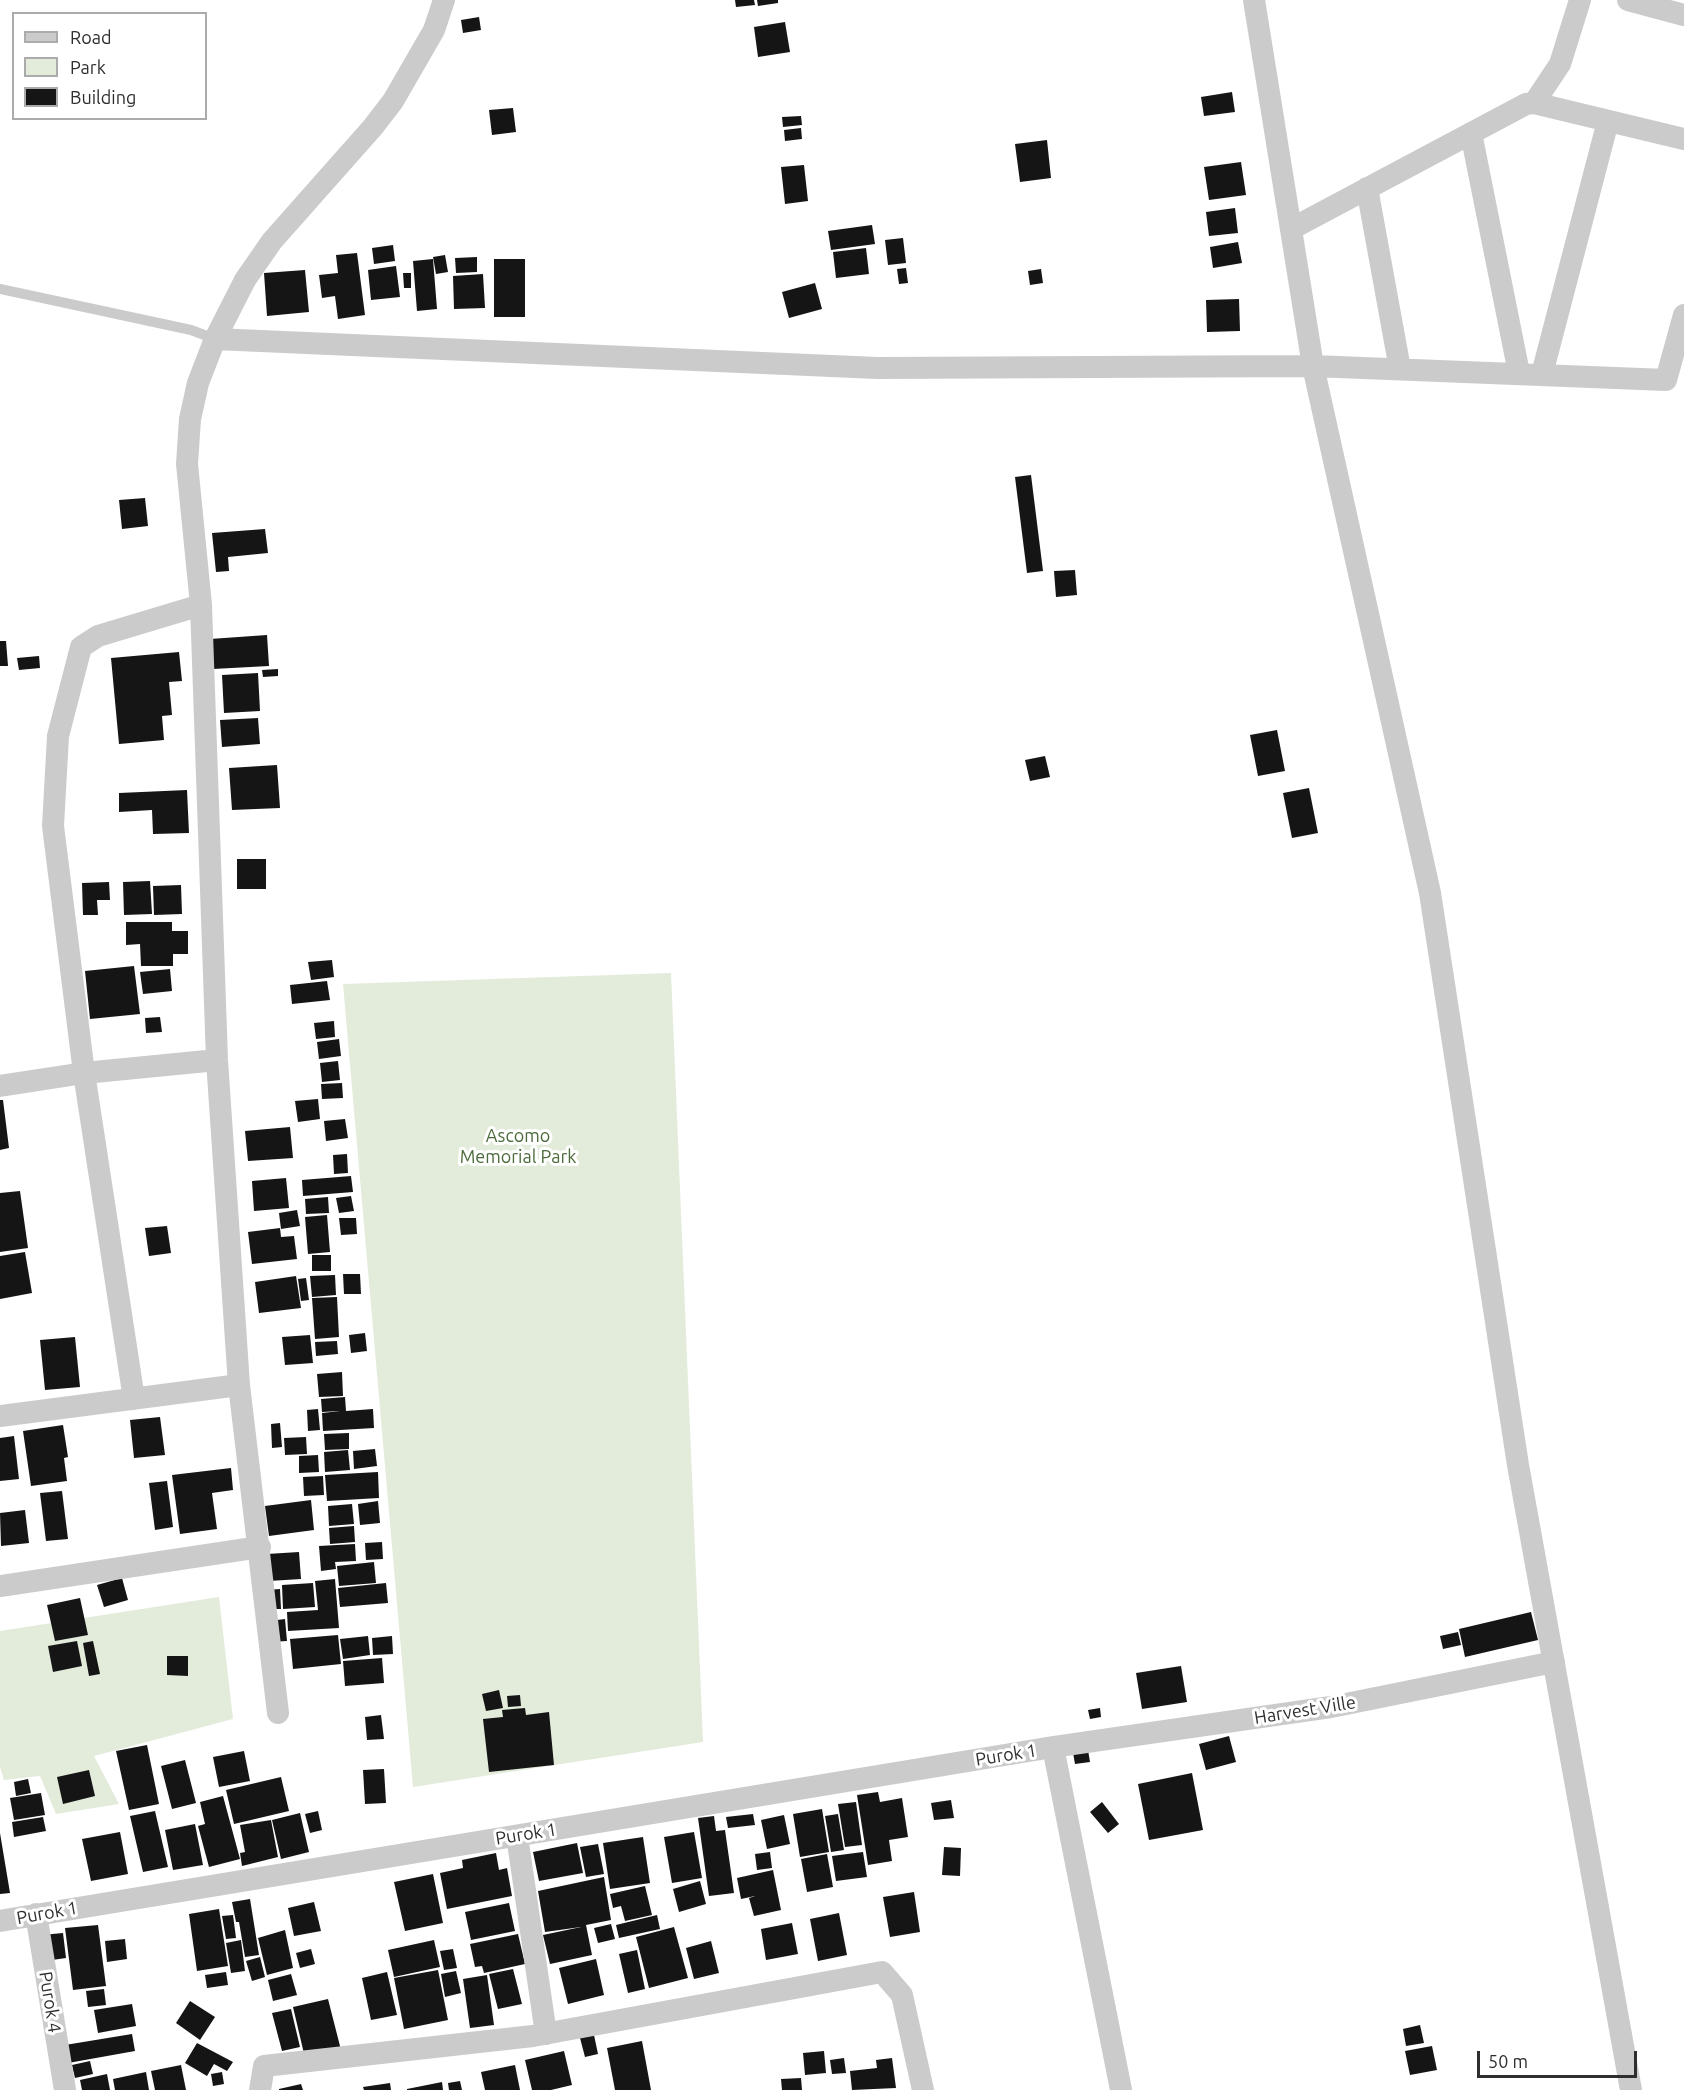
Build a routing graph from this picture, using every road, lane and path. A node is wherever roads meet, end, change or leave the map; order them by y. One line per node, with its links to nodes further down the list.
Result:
1 (444, 0): 14 (street)
2 (1254, 0): 11 (street)
3 (1580, 0): 6 (street)
4 (1628, 0): 5 (street)
5 (1684, 15)
6 (1534, 103): 7 (street); 8 (street)
7 (1608, 121): 9 (street); 18 (street)
8 (1471, 134): 10 (street); 17 (street)
9 (1684, 139)
10 (1367, 188): 11 (street); 16 (street)
11 (1291, 229): 15 (street)
12 (0, 290): 14 (lane)
13 (1684, 315): 18 (street)
14 (215, 339): 15 (street); 19 (street)
15 (1313, 366): 16 (street); 28 (street)
16 (1400, 369): 17 (street)
17 (1519, 373): 18 (street)
18 (1542, 374)
19 (201, 605): 20 (street); 21 (street)
20 (217, 1060): 21 (street); 23 (street)
21 (84, 1073): 22 (street); 24 (street)
22 (0, 1086)
23 (239, 1385): 24 (street); 26 (street)
24 (134, 1399): 25 (street)
25 (0, 1416)
26 (260, 1547): 27 (street); 29 (street)
27 (0, 1586)
28 (1554, 1662): 30 (street, Harvest Ville); 39 (street)
29 (279, 1713)
30 (1053, 1747): 31 (street, Purok 1); 38 (street)
31 (517, 1836): 32 (street, Purok 1); 34 (street)
32 (36, 1914): 33 (street, Purok 1); 35 (street, Purok 4)
33 (0, 1921)
34 (546, 2034): 36 (street); 37 (street)
35 (64, 2090)
36 (260, 2090)
37 (923, 2090)
38 (1121, 2090)
39 (1631, 2090)

